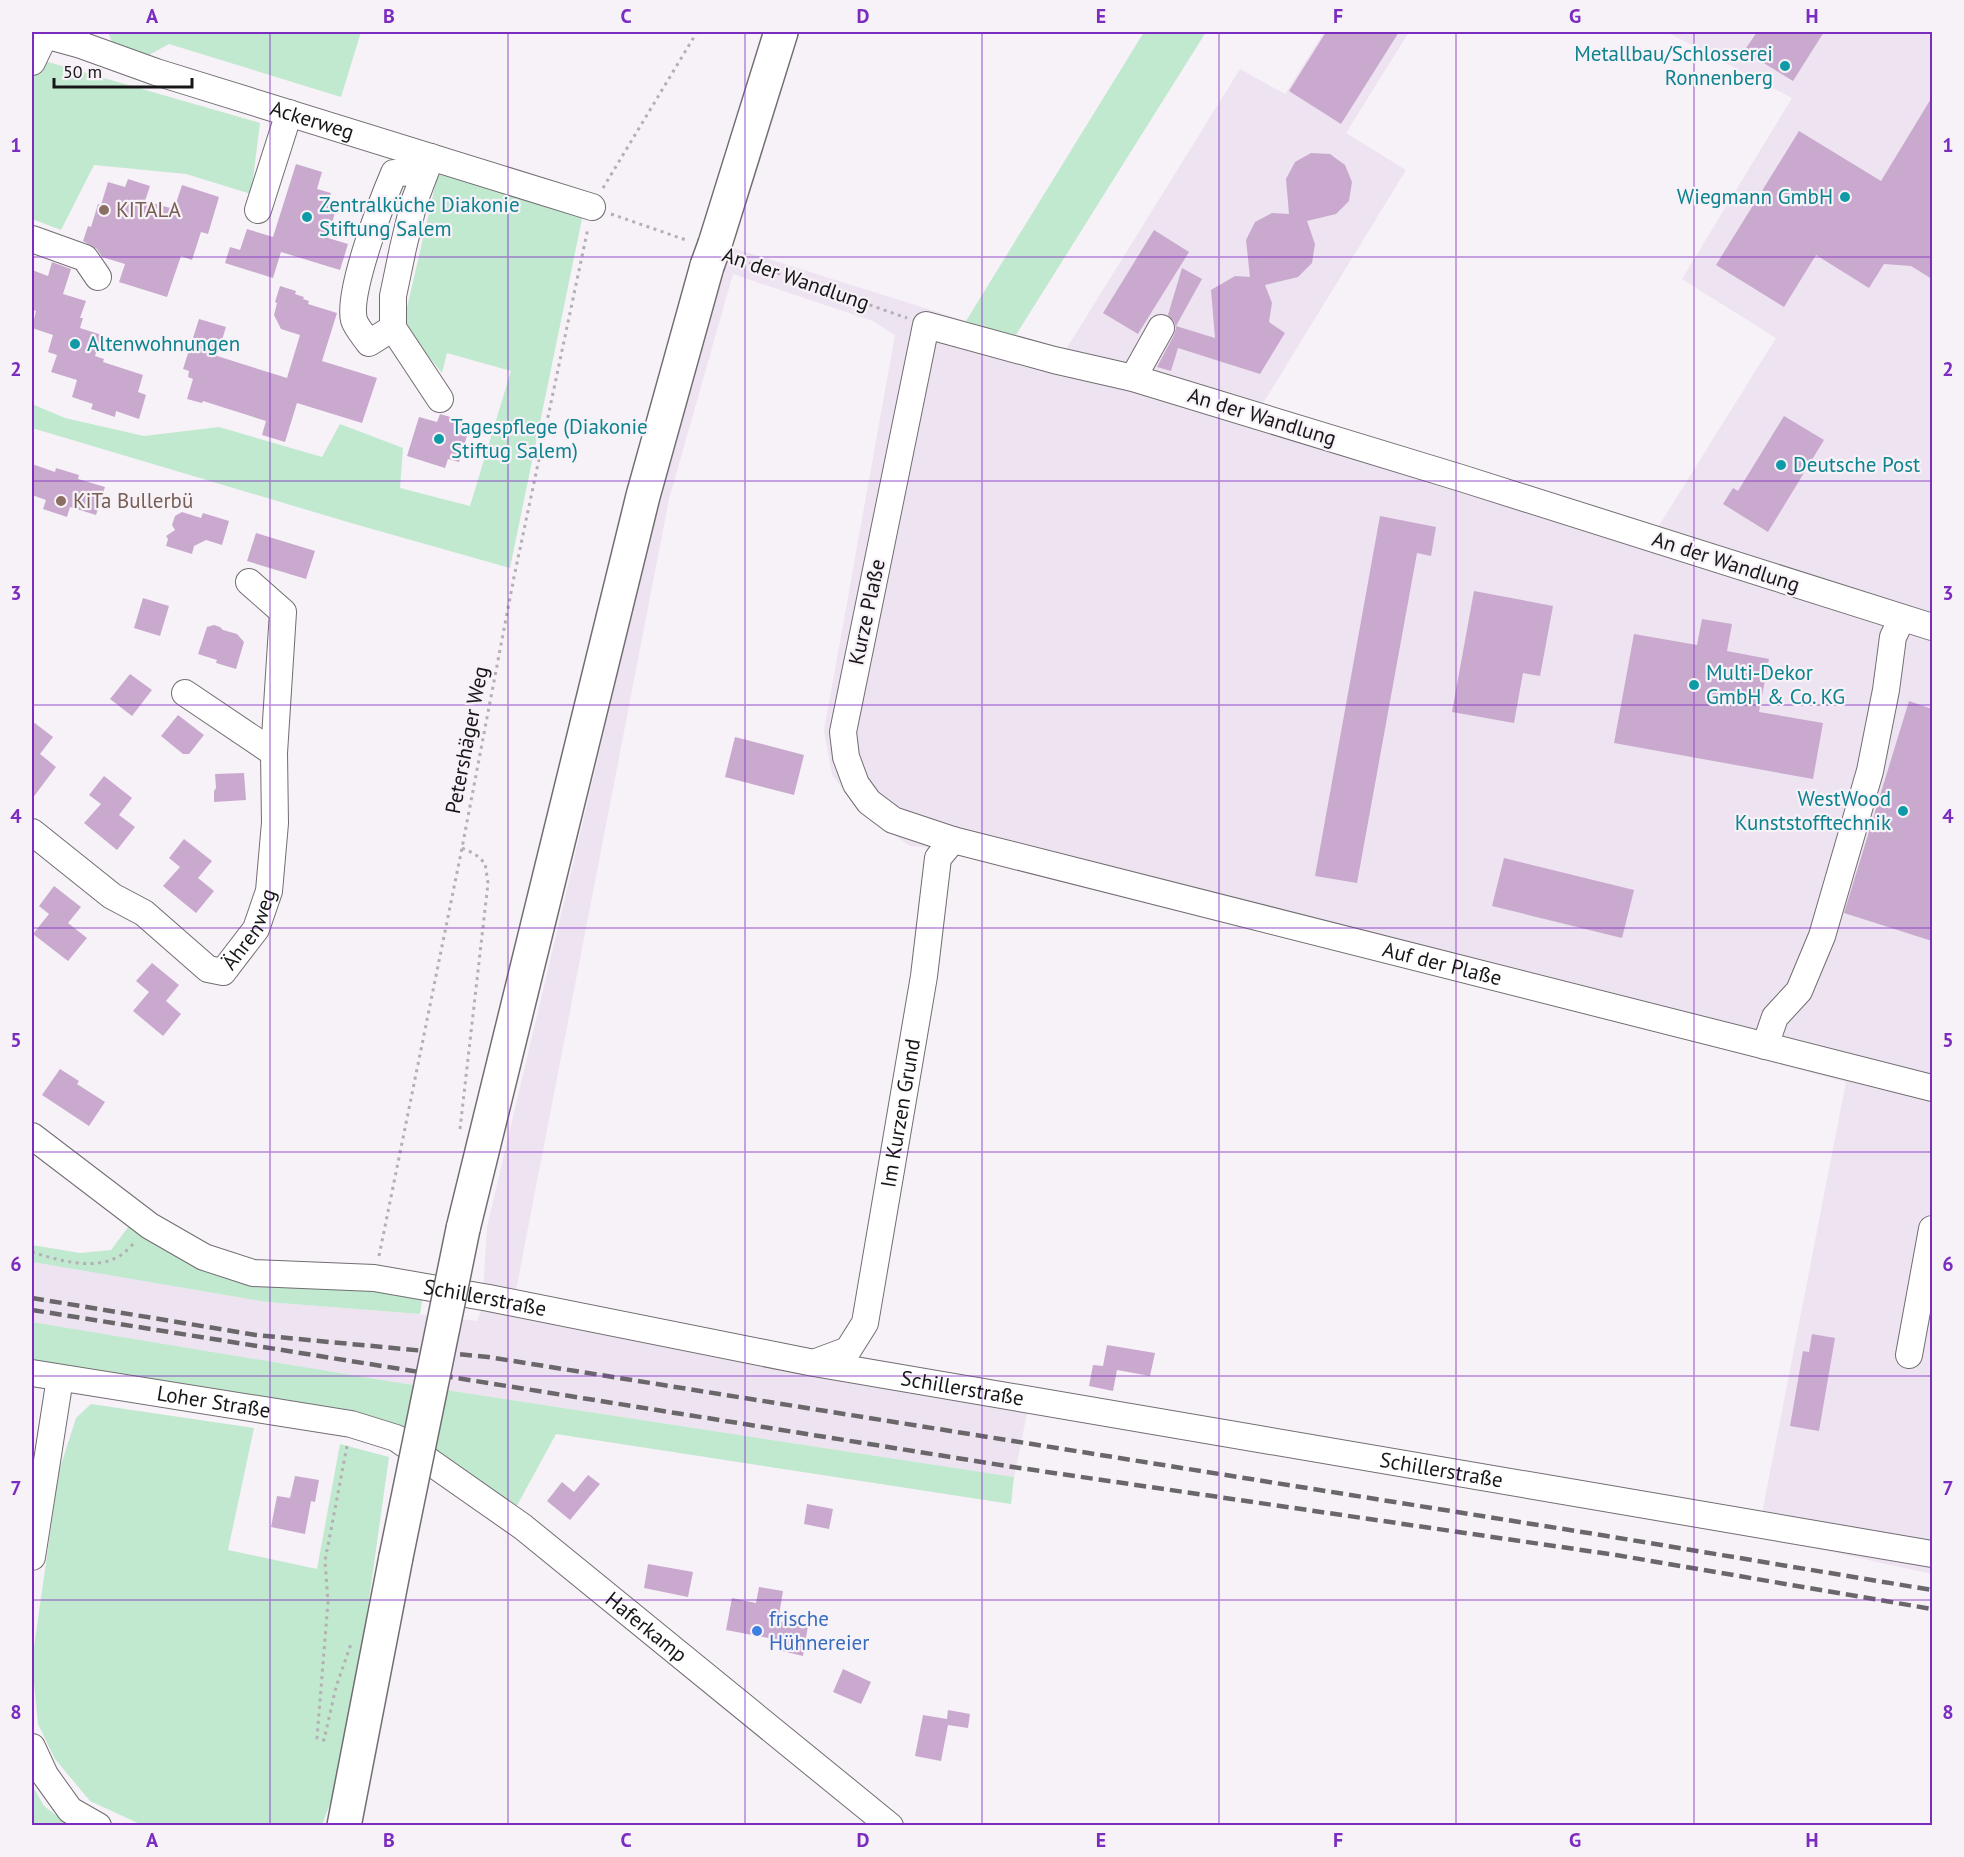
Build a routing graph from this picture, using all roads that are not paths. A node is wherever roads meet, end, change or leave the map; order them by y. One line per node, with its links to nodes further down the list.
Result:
1 (781, 32): 36 (main road, bridge)
2 (39, 33): 3 (street, Ackerweg); 4 (street)
3 (83, 38): 5 (street, Ackerweg)
4 (32, 62)
5 (289, 113): 6 (street, Ackerweg); 8 (street)
6 (428, 165): 7 (street, Ackerweg); 12 (street); 12 (street)
7 (592, 207)
8 (258, 210)
9 (32, 239): 10 (street)
10 (98, 277)
11 (926, 325): 14 (street, An der Wandlung); 22 (street, Kurze Plaße)
12 (393, 328): 15 (street)
13 (1161, 328): 14 (street)
14 (1133, 378): 17 (street, An der Wandlung)
15 (440, 399)
16 (249, 582): 20 (street, Ährenweg)
17 (1902, 618): 18 (street, An der Wandlung); 23 (street)
18 (1932, 627)
19 (184, 693): 20 (street)
20 (274, 753): 21 (street, Ährenweg)
21 (32, 832)
22 (953, 840): 23 (street, Auf der Plaße); 28 (street, Im Kurzen Grund)
23 (1765, 1046): 24 (street, Auf der Plaße)
24 (1932, 1088)
25 (32, 1136): 28 (street, Schillerstraße)
26 (1932, 1229): 27 (street)
27 (1909, 1355)
28 (814, 1363): 32 (street, Schillerstraße)
29 (32, 1373): 30 (street, Loher Straße)
30 (60, 1378): 31 (street, Loher Straße); 33 (street)
31 (396, 1438): 37 (street, Haferkamp)
32 (1932, 1554)
33 (32, 1557)
34 (32, 1748): 35 (street)
35 (98, 1826)
36 (344, 1826)
37 (890, 1826)

